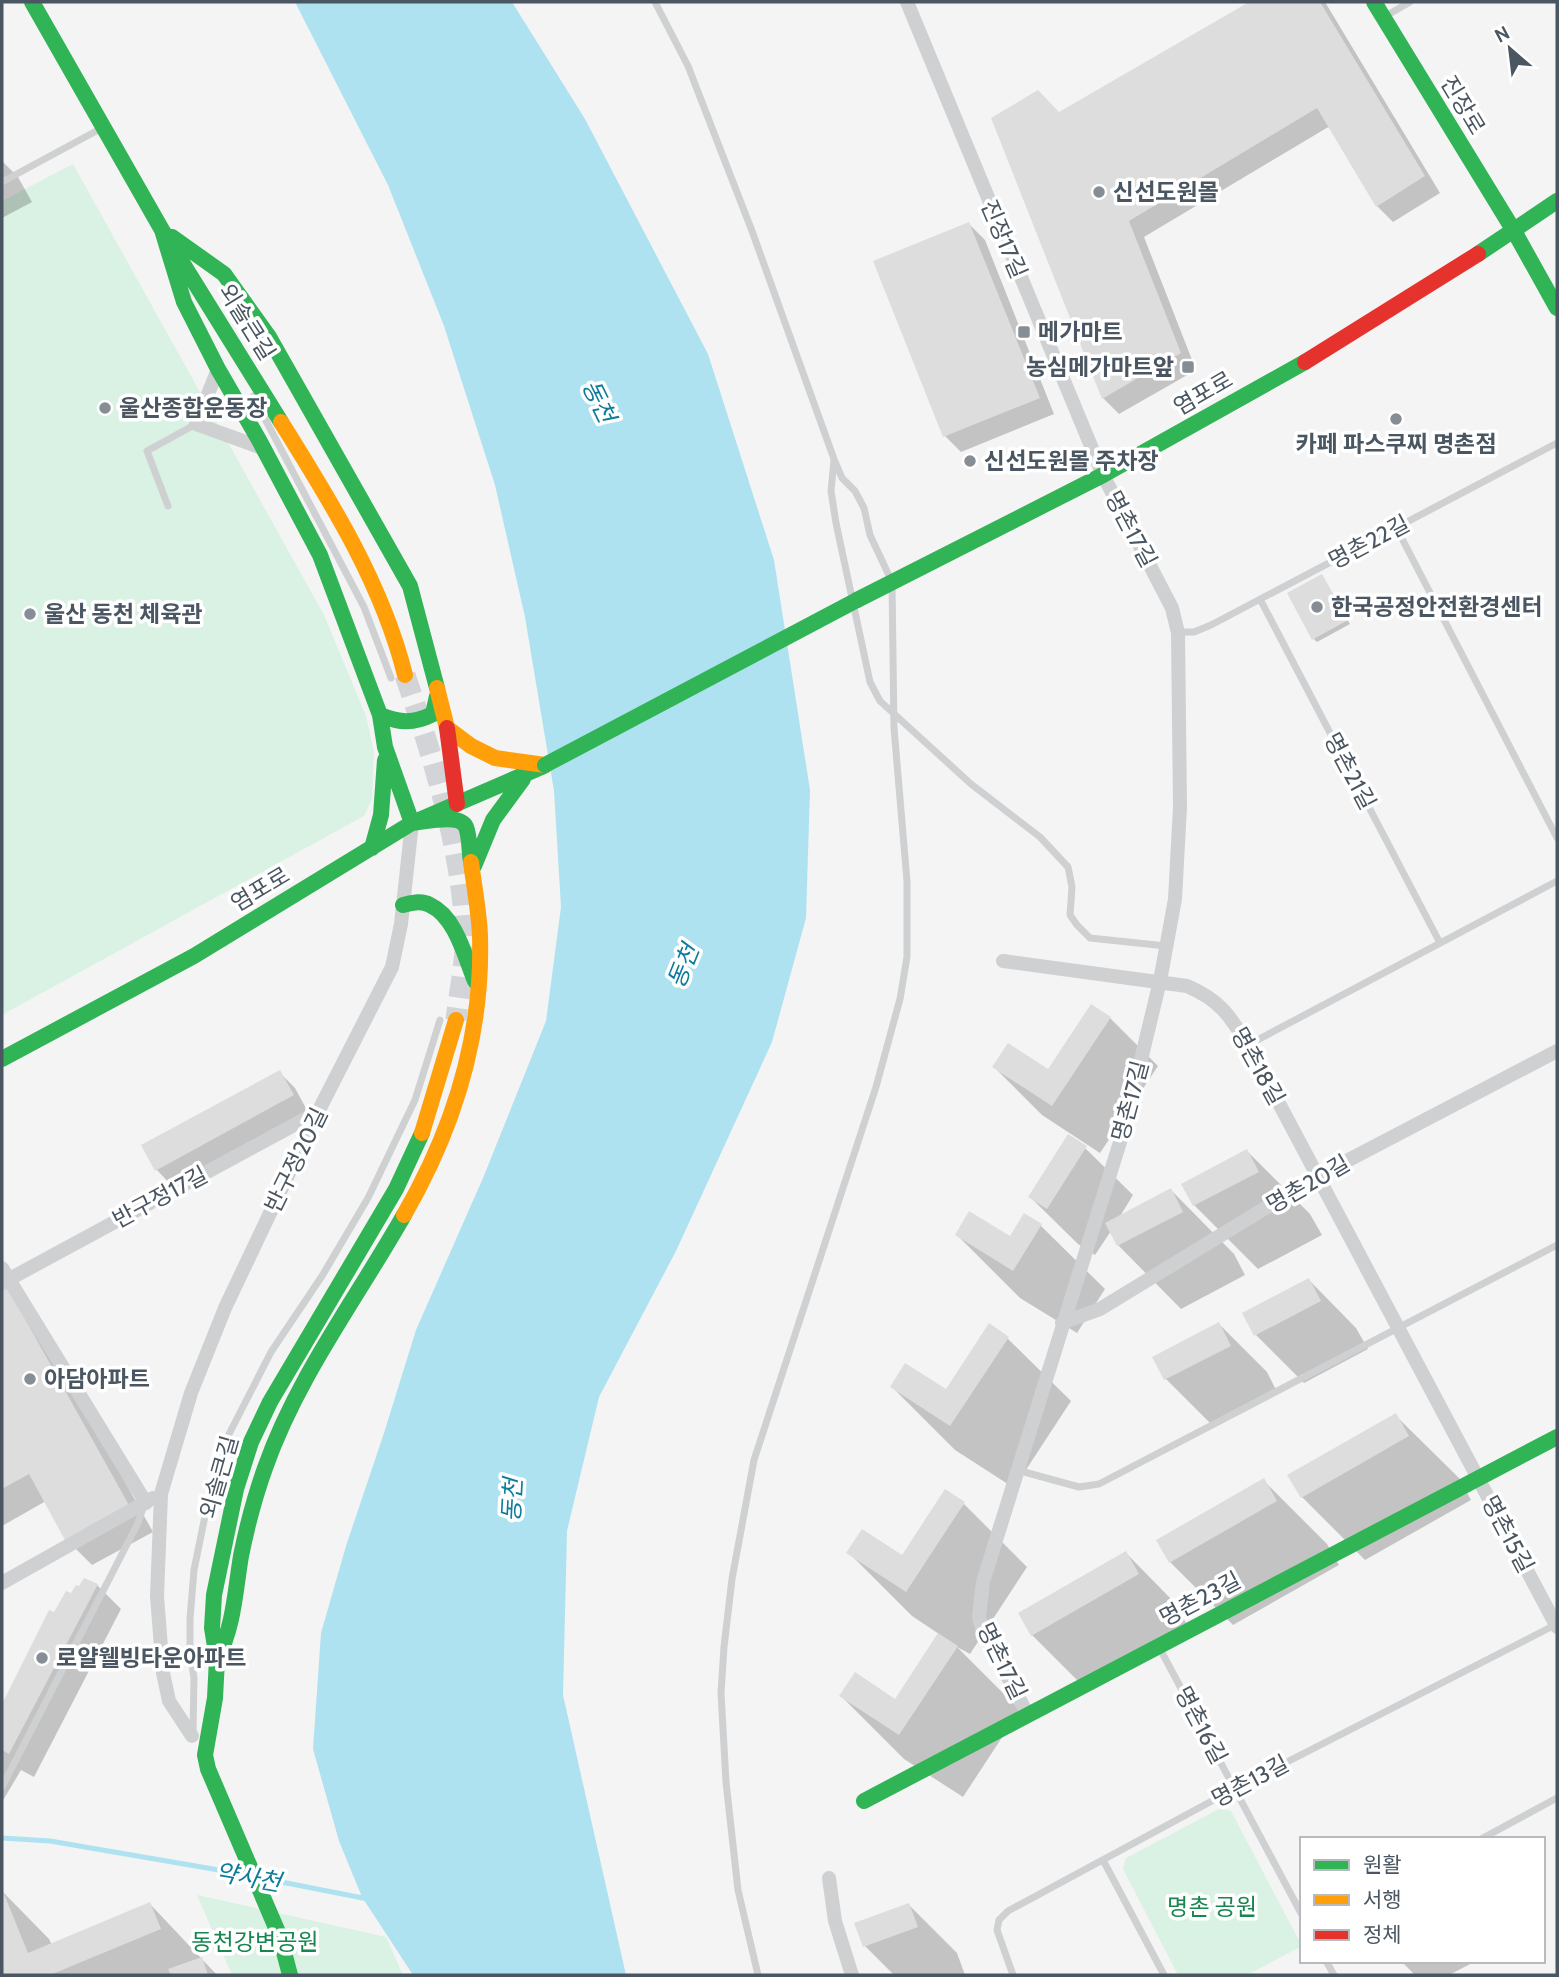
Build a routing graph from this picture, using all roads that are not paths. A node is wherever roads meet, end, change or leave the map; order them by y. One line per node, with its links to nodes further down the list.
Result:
1 (32, 2): 7 (main road, 외솔큰길)
2 (655, 2): 19 (lane)
3 (907, 2): 20 (street, 진장17길)
4 (1374, 2): 6 (main road, 진장로)
5 (1410, 2): 6 (lane)
6 (1384, 17): 11 (main road, 진장로)
7 (104, 127): 8 (lane); 10 (main road, 외솔큰길)
8 (2, 181)
9 (1557, 201): 11 (main road, 염포로)
10 (162, 230): 13 (main road); 14 (lane); 26 (main road, 외솔큰길); 27 (main road)
11 (1514, 231): 12 (main road, 진장로); 20 (main road, 염포로)
12 (1557, 308)
13 (218, 369): 16 (street); 18 (main road)
14 (242, 376)
15 (249, 388): 26 (lane)
16 (196, 424): 18 (street); 21 (lane)
17 (1557, 443): 22 (lane, 명촌22길)
18 (265, 449): 29 (main road)
19 (834, 459): 23 (lane); 28 (lane)
20 (1103, 475): 23 (main road, 염포로); 25 (street, 명촌17길)
21 (168, 506)
22 (1396, 527): 24 (lane, 명촌22길); 36 (lane)
23 (892, 582): 28 (lane); 32 (main road, 염포로, bridge)
24 (1260, 599): 25 (lane, 명촌22길); 41 (lane, 명촌21길)
25 (1178, 632): 42 (street, 명촌17길)
26 (398, 676)
27 (438, 696): 29 (main road); 30 (main road)
28 (893, 713): 42 (lane); 77 (lane)
29 (380, 715): 31 (main road)
30 (447, 729): 32 (main road); 34 (main road)
31 (385, 747): 35 (main road); 37 (main road)
32 (545, 765): 33 (main road, 염포로)
33 (529, 771): 34 (main road, 염포로); 38 (main road)
34 (457, 804): 35 (main road, 염포로)
35 (412, 823): 37 (main road, 염포로); 38 (main road); 40 (street, 반구정20길)
36 (1557, 838)
37 (372, 848): 49 (main road, 염포로)
38 (471, 875): 45 (main road)
39 (1557, 881): 41 (lane)
40 (403, 905): 45 (main road); 50 (street, 반구정20길)
41 (1440, 943): 47 (lane)
42 (1167, 946): 44 (street, 명촌17길)
43 (1003, 961): 44 (street, 명촌18길)
44 (1160, 981): 47 (street, 명촌18길); 54 (street, 명촌17길)
45 (478, 986): 64 (main road)
46 (448, 1020): 64 (main road, 외솔큰길); 66 (lane)
47 (1248, 1045): 51 (street, 명촌18길)
48 (1557, 1051): 51 (street, 명촌20길)
49 (2, 1059)
50 (318, 1112): 53 (street, 반구정17길); 59 (street, 반구정20길)
51 (1318, 1177): 54 (street, 명촌20길); 55 (street, 명촌18길)
52 (1557, 1245): 55 (lane)
53 (4, 1277): 60 (street)
54 (1062, 1323): 57 (street, 명촌17길)
55 (1398, 1327): 57 (lane); 58 (street, 명촌18길)
56 (1557, 1437): 58 (main road, 명촌23길)
57 (1016, 1470): 65 (street, 명촌17길)
58 (1479, 1478): 62 (street, 명촌15길); 63 (main road, 명촌23길)
59 (161, 1494): 60 (street); 66 (street, 반구정20길)
60 (146, 1503): 61 (street); 68 (lane)
61 (2, 1583)
62 (1557, 1625): 69 (lane, 명촌13길)
63 (1159, 1646): 65 (main road, 명촌23길); 69 (lane, 명촌16길)
64 (217, 1659): 67 (main road, 외솔큰길)
65 (1028, 1715): 71 (main road, 명촌23길)
66 (192, 1737): 67 (lane)
67 (206, 1762): 76 (main road)
68 (2, 1787)
69 (1234, 1789): 73 (lane, 명촌13길); 75 (lane, 명촌16길)
70 (1557, 1798): 72 (lane)
71 (864, 1801)
72 (1485, 1837)
73 (1103, 1860): 79 (lane, 명촌13길); 80 (lane)
74 (829, 1878): 78 (street)
75 (1300, 1911)
76 (290, 1975)
77 (758, 1975)
78 (852, 1975)
79 (1013, 1975)
80 (1164, 1975)

